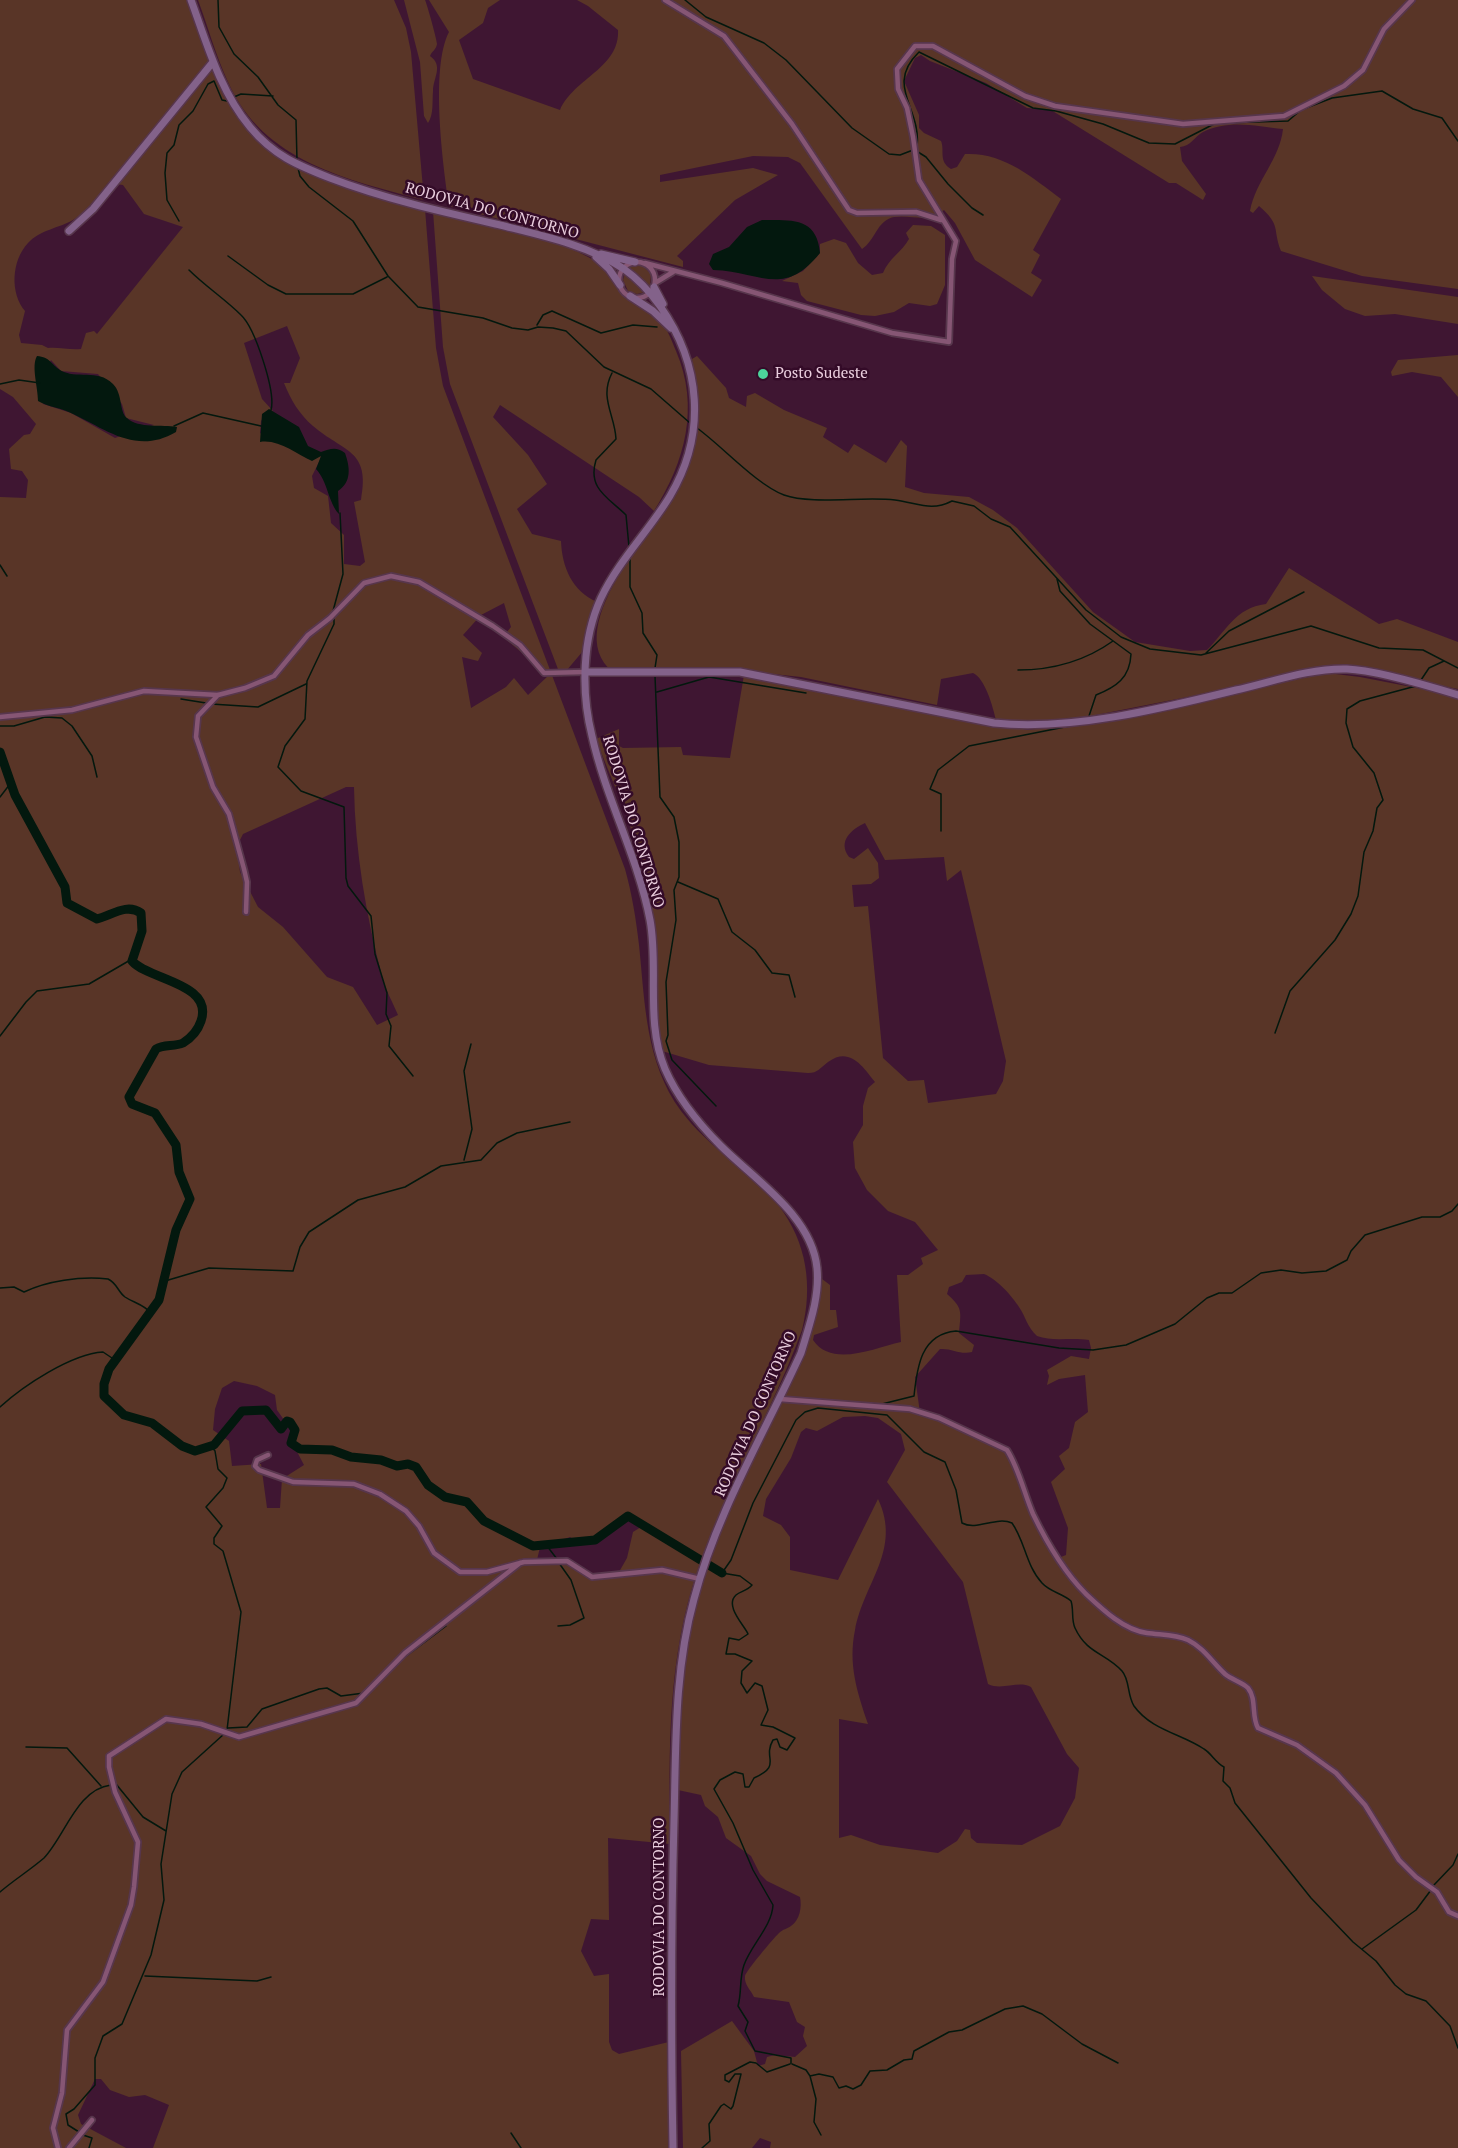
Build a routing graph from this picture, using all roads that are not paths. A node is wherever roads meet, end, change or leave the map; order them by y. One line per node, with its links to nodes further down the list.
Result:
1 (191, 0): 4 (main road, RODOVIA DO CONTORNO)
2 (665, 0): 5 (street)
3 (1412, 0): 5 (street)
4 (213, 62): 6 (main road); 7 (main road, RODOVIA DO CONTORNO)
5 (941, 220): 11 (street)
6 (69, 231)
7 (592, 253): 8 (main road); 10 (main road, RODOVIA DO CONTORNO); 12 (main road)
8 (635, 262): 9 (street); 10 (street)
9 (645, 263): 11 (street); 13 (street)
10 (623, 268): 12 (street); 13 (main road, RODOVIA DO CONTORNO)
11 (672, 272): 13 (street)
12 (620, 285): 14 (street)
13 (653, 288): 14 (street); 15 (main road, RODOVIA DO CONTORNO)
14 (630, 297): 15 (main road)
15 (677, 333): 16 (main road, RODOVIA DO CONTORNO)
16 (585, 672): 17 (street); 18 (main road); 21 (main road, RODOVIA DO CONTORNO)
17 (218, 695): 19 (street); 20 (street)
18 (1458, 695)
19 (0, 717)
20 (246, 912)
21 (780, 1399): 24 (main road, RODOVIA DO CONTORNO); 25 (street)
22 (268, 1455): 23 (street)
23 (520, 1563): 24 (street); 27 (street)
24 (700, 1579): 29 (main road, RODOVIA DO CONTORNO)
25 (1458, 1916)
26 (92, 2120): 28 (street)
27 (58, 2148)
28 (69, 2148)
29 (673, 2148)

